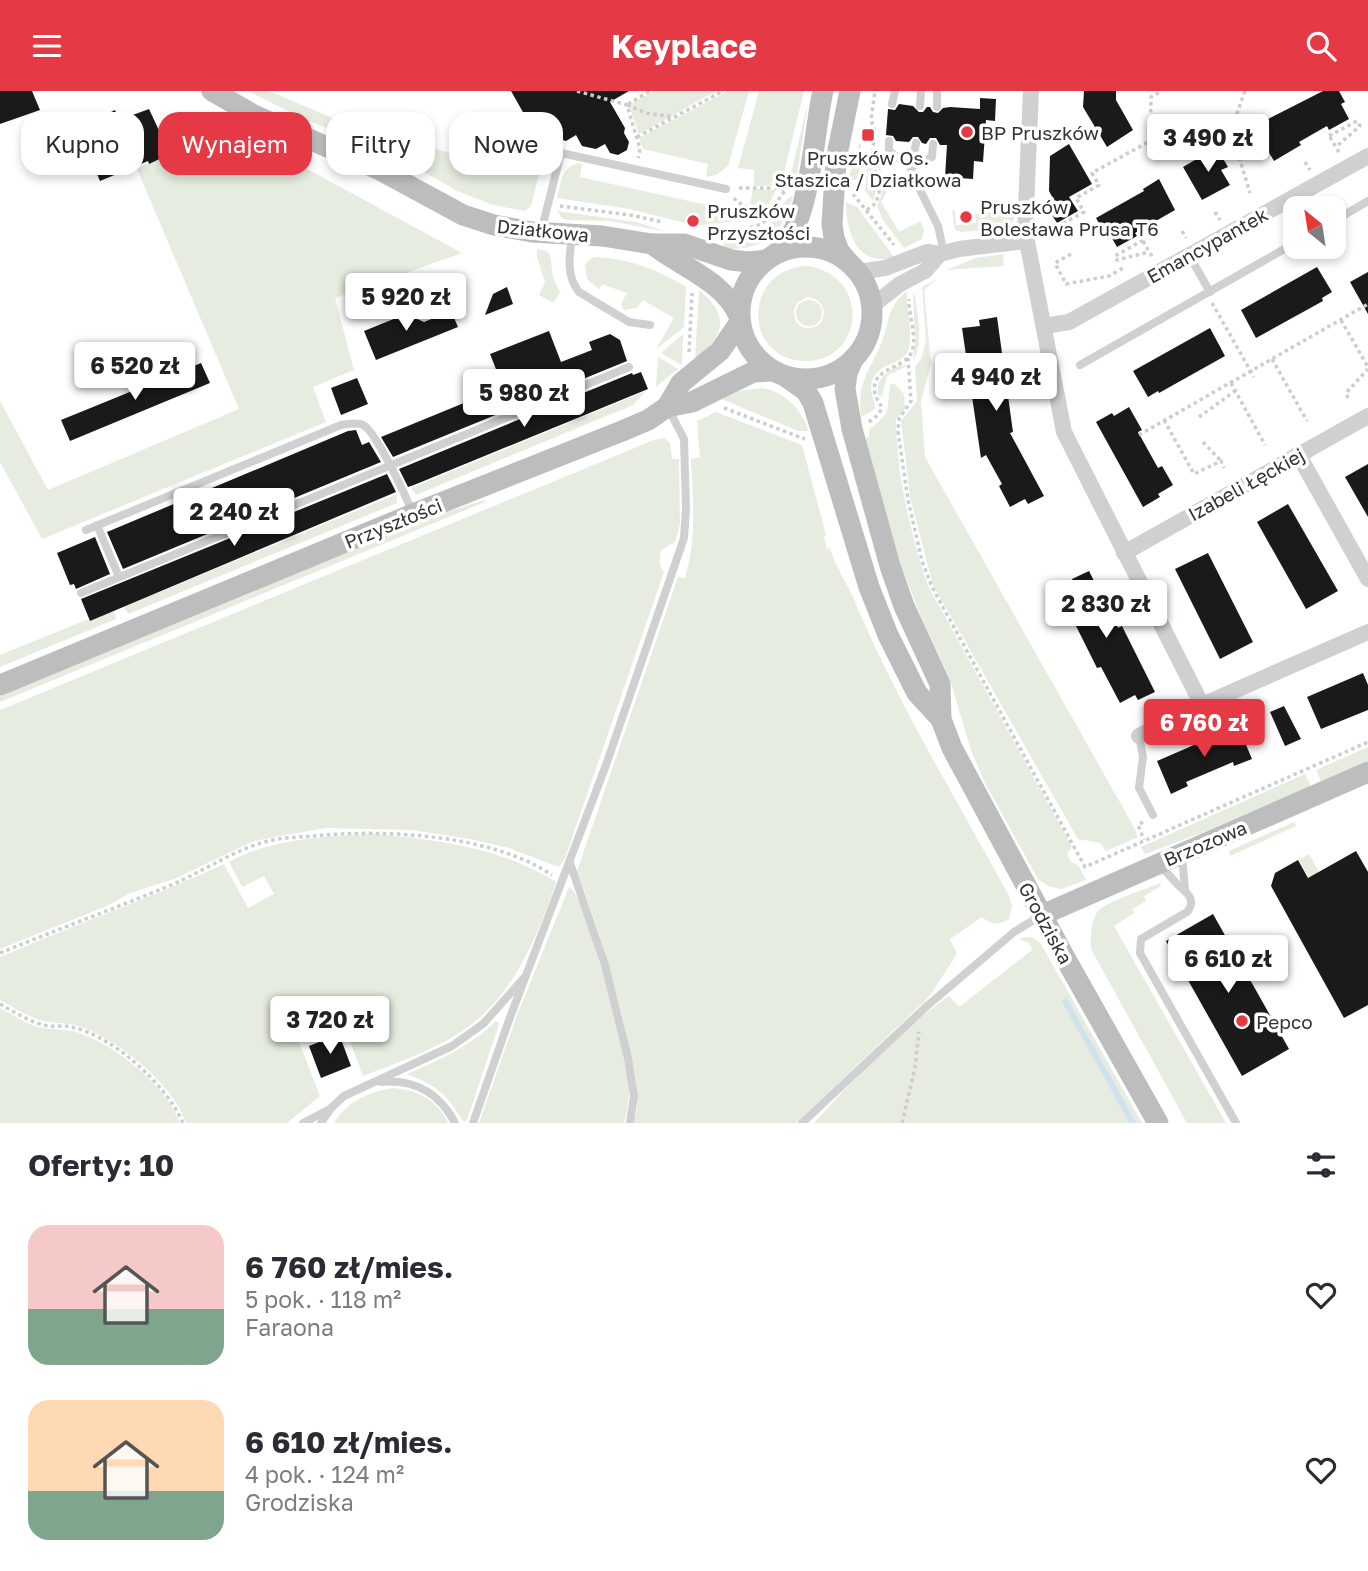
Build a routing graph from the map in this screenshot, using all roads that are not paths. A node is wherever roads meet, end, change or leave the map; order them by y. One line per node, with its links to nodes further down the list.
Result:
1 (212, 91): 19 (street, Działkowa)
2 (824, 91): 26 (street)
3 (850, 91): 27 (street)
4 (895, 91): 8 (lane)
5 (921, 91): 9 (lane)
6 (937, 91): 10 (lane)
7 (1031, 91): 21 (street)
8 (892, 104)
9 (920, 106)
10 (937, 107)
11 (889, 141): 15 (lane)
12 (916, 143): 15 (lane)
13 (933, 144): 15 (lane)
14 (1368, 156): 25 (street, Emancypantek)
15 (911, 167): 24 (lane)
16 (726, 189): 19 (lane)
17 (1368, 201): 18 (lane)
18 (1346, 214)
19 (541, 232): 20 (street, Działkowa)
20 (572, 234): 22 (street, Działkowa); 31 (lane)
21 (1026, 241): 24 (street); 32 (street)
22 (652, 244): 26 (street, Działkowa); 30 (street)
23 (1283, 250): 28 (lane)
24 (942, 254): 27 (street); 29 (street)
25 (1189, 255): 28 (lane); 32 (street, Emancypantek)
26 (770, 258): 27 (street); 30 (street)
27 (853, 268): 29 (street)
28 (1210, 292): 34 (lane)
29 (872, 306): 33 (street)
30 (739, 319): 36 (street); 37 (street, Przyszłości)
31 (650, 325)
32 (1044, 326): 44 (street)
33 (853, 359): 36 (street); 51 (street, Grodziska)
34 (1080, 365)
35 (629, 367): 40 (lane)
36 (779, 374): 37 (street, Przyszłości); 51 (street, Grodziska)
37 (667, 407): 41 (street, Przyszłości); 56 (lane)
38 (1368, 416): 39 (street, Izabeli Łęckiej)
39 (1298, 454): 44 (street, Izabeli Łęckiej); 46 (street)
40 (390, 465): 41 (lane); 42 (lane); 45 (lane)
41 (413, 514): 49 (street, Przyszłości)
42 (97, 525): 43 (lane); 45 (lane)
43 (86, 530)
44 (1124, 553): 50 (street)
45 (119, 577): 47 (lane)
46 (1368, 579)
47 (81, 593)
48 (1368, 632): 50 (street)
49 (0, 685)
50 (1202, 705): 52 (street)
51 (941, 719): 59 (street, Grodziska)
52 (1139, 736): 54 (lane)
53 (1368, 772): 55 (street, Brzozowa)
54 (1153, 815)
55 (1182, 852): 57 (street, Brzozowa); 58 (lane)
56 (569, 862): 60 (lane); 67 (lane)
57 (1155, 864): 58 (lane); 59 (street, Brzozowa)
58 (1185, 890): 70 (lane)
59 (1042, 915): 68 (lane); 69 (street, Grodziska)
60 (528, 973): 61 (lane); 66 (lane)
61 (370, 1084): 62 (lane); 65 (lane)
62 (331, 1108): 63 (lane); 64 (lane)
63 (303, 1123)
64 (321, 1123)
65 (455, 1123)
66 (473, 1123)
67 (630, 1123)
68 (802, 1123)
69 (1157, 1123)
70 (1236, 1123)

